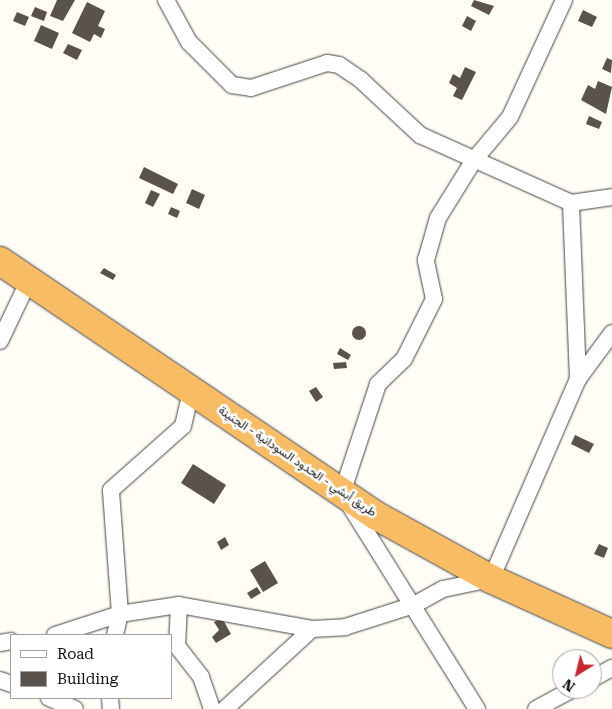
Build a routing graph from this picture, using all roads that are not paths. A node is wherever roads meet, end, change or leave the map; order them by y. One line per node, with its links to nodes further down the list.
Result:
1 (166, 0): 3 (street)
2 (564, 0): 3 (street)
3 (474, 160): 5 (street); 12 (street)
4 (612, 197): 5 (street)
5 (571, 203): 10 (street)
6 (0, 261): 7 (highway, طريق أبشي - الحدود السودانية - الجنينة)
7 (29, 280): 9 (street); 11 (highway, طريق أبشي - الحدود السودانية - الجنينة)
8 (612, 333): 10 (street)
9 (0, 341)
10 (578, 379): 13 (street)
11 (191, 392): 12 (highway, طريق أبشي - الحدود السودانية - الجنينة); 16 (street)
12 (342, 493): 13 (highway, طريق أبشي - الحدود السودانية - الجنينة); 15 (street)
13 (491, 579): 15 (street); 20 (highway, طريق أبشي - الحدود السودانية - الجنينة)
14 (179, 605): 16 (street); 17 (street); 24 (street)
15 (414, 605): 17 (street); 26 (street)
16 (120, 614): 18 (street); 19 (street)
17 (312, 629): 25 (street)
18 (58, 634)
19 (115, 634)
20 (612, 634)
21 (51, 699): 23 (street)
22 (554, 699): 27 (street)
23 (75, 709)
24 (212, 709)
25 (224, 709)
26 (477, 709)
27 (536, 709)

